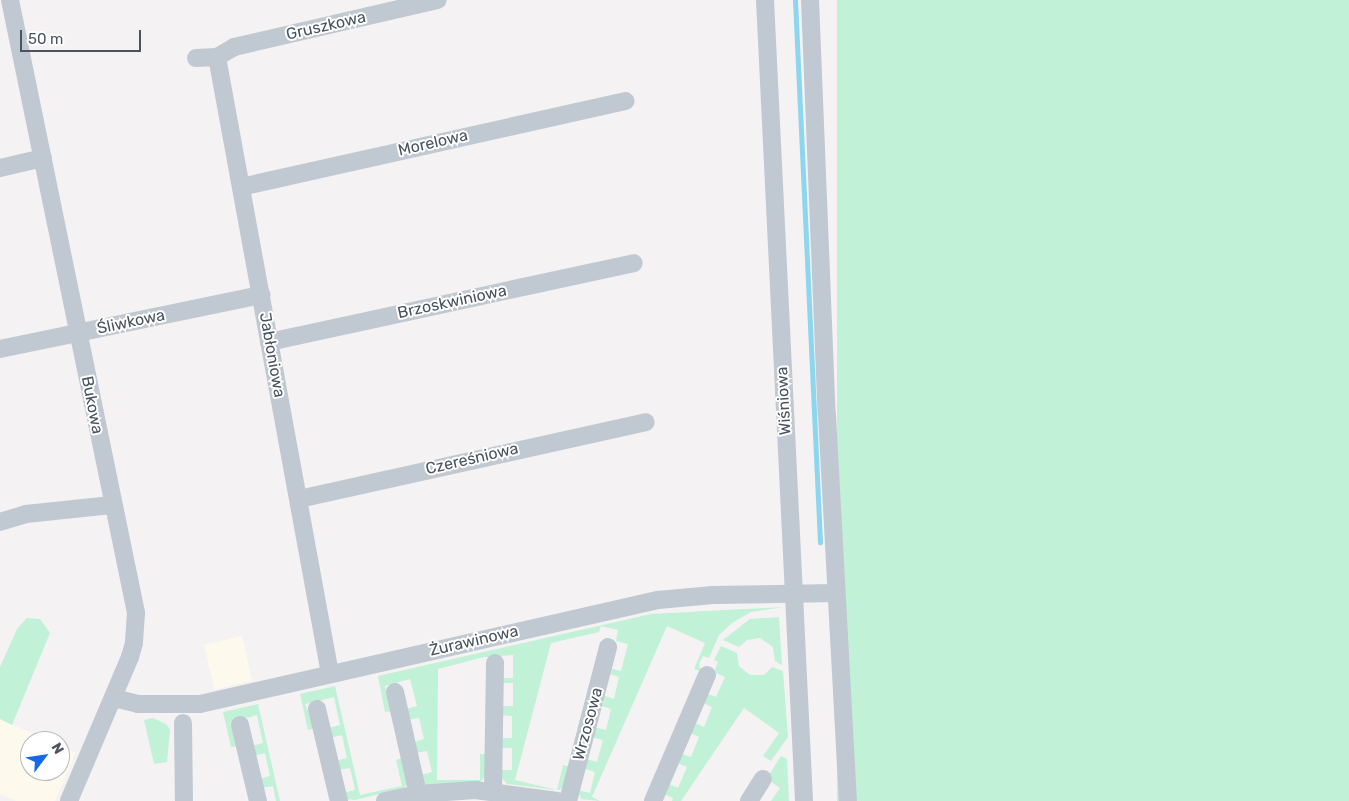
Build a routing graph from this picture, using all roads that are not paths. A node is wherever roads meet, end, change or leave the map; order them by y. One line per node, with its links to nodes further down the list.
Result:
1 (438, 0): 5 (street, Gruszkowa)
2 (765, 0): 21 (street, Wiśniowa)
3 (810, 0): 20 (street)
4 (7, 7): 8 (street, Bukowa)
5 (217, 57): 6 (street); 10 (street, Jabłoniowa)
6 (196, 58)
7 (625, 101): 10 (street, Morelowa)
8 (42, 158): 9 (street); 13 (street, Bukowa)
9 (0, 168)
10 (241, 187): 12 (street, Jabłoniowa)
11 (634, 263): 14 (street, Brzoskwiniowa)
12 (261, 295): 13 (street, Śliwkowa); 14 (street, Jabłoniowa)
13 (78, 334): 15 (street, Śliwkowa); 18 (street, Bukowa)
14 (269, 342): 17 (street, Jabłoniowa)
15 (0, 349)
16 (646, 422): 17 (street, Czereśniowa)
17 (298, 499): 24 (street, Jabłoniowa)
18 (112, 505): 19 (street); 27 (street, Bukowa)
19 (0, 522)
20 (836, 593): 21 (street, Żurawinowa); 46 (street)
21 (794, 594): 24 (street, Żurawinowa); 45 (street, Wiśniowa)
22 (608, 647): 42 (street, Wrzosowa)
23 (495, 662): 32 (street)
24 (330, 674): 27 (street, Żurawinowa)
25 (707, 675): 43 (street)
26 (395, 692): 33 (street)
27 (114, 698): 36 (street, Bukowa)
28 (317, 708): 39 (street)
29 (183, 723): 37 (street)
30 (240, 725): 38 (street)
31 (763, 779): 44 (street)
32 (493, 791): 34 (street); 35 (street)
33 (418, 794): 34 (street); 40 (street)
34 (436, 797)
35 (526, 798): 41 (street)
36 (69, 801)
37 (184, 801)
38 (258, 801)
39 (339, 801)
40 (385, 801)
41 (557, 801)
42 (568, 801)
43 (653, 801)
44 (749, 801)
45 (804, 801)
46 (848, 801)

